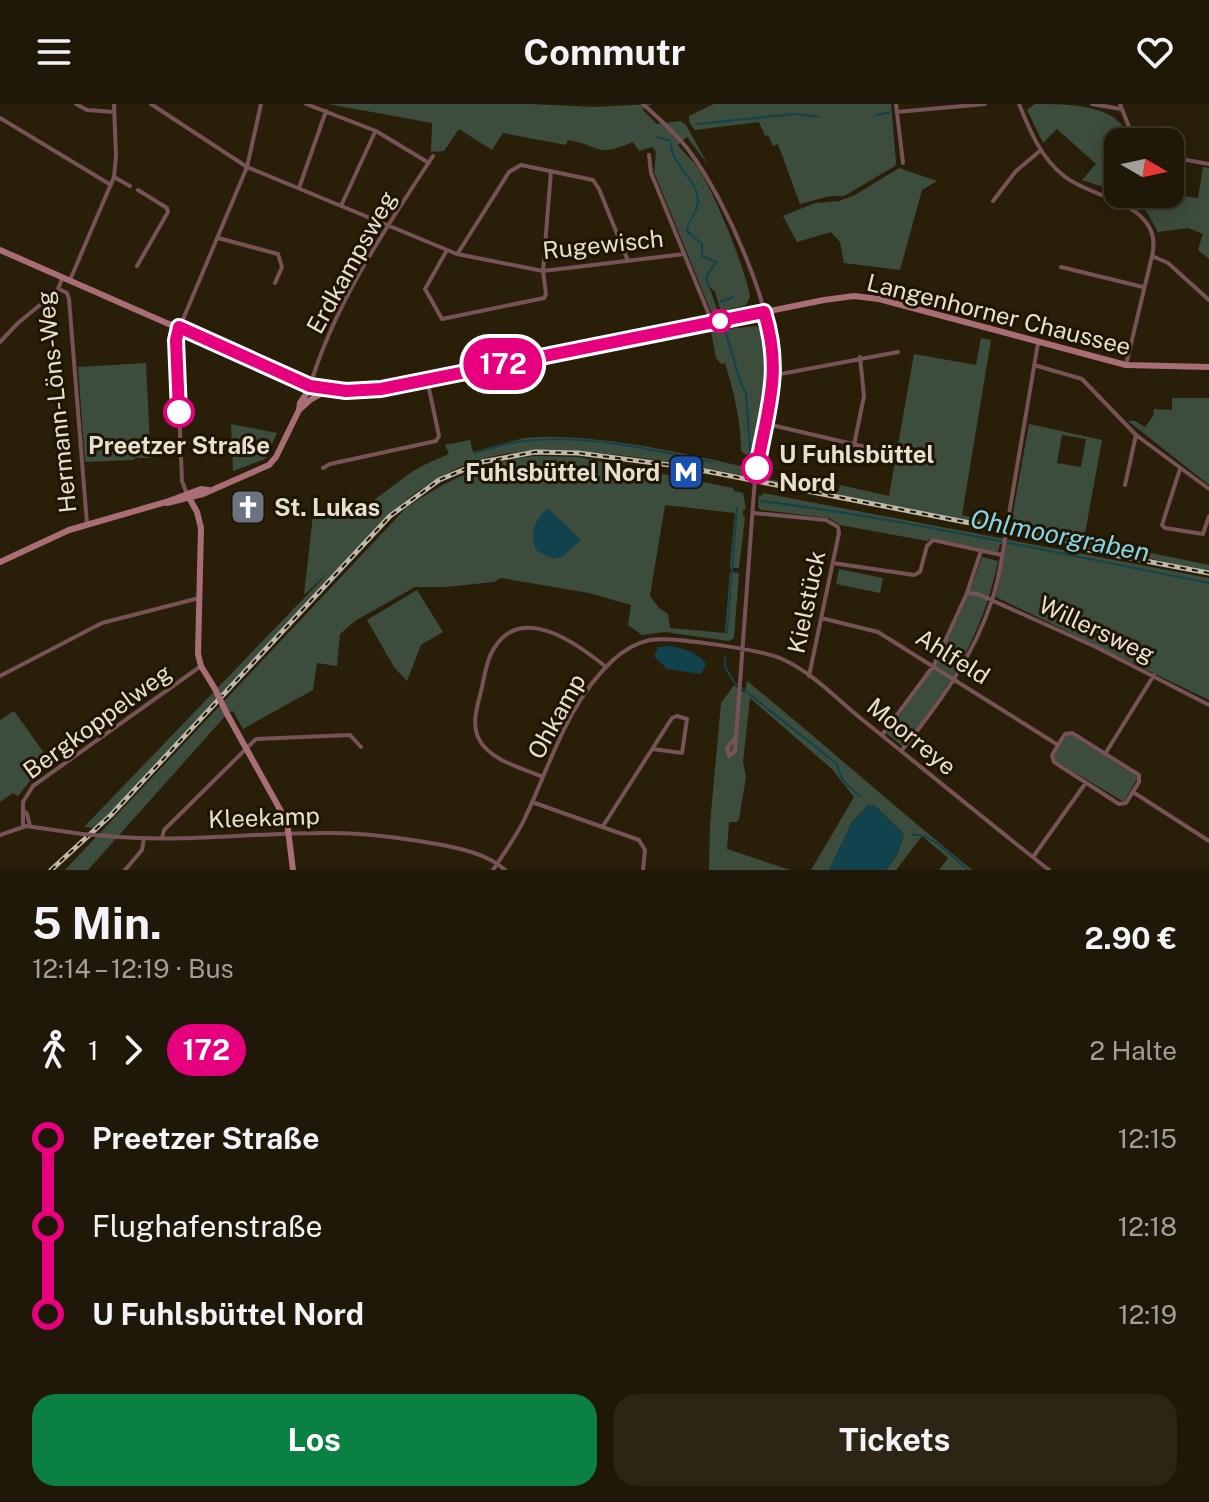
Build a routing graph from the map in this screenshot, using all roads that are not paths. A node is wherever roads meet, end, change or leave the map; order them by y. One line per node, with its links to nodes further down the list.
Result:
1 (76, 104): 13 (street)
2 (114, 104): 13 (street, Hermann-Löns-Weg)
3 (151, 104): 25 (street, Rugewisch)
4 (261, 104): 25 (street)
5 (306, 104): 12 (street)
6 (643, 104): 52 (street)
7 (896, 104): 14 (street)
8 (985, 104): 14 (street)
9 (1019, 104): 18 (street)
10 (1092, 104): 11 (street)
11 (1120, 107): 16 (street)
12 (326, 110): 17 (street); 30 (street)
13 (114, 112): 27 (street, Hermann-Löns-Weg)
14 (897, 112): 23 (street)
15 (0, 118): 28 (street)
16 (1129, 128)
17 (376, 131): 22 (street); 34 (street)
18 (1041, 150): 32 (street); 33 (street)
19 (649, 155): 41 (street)
20 (433, 156): 22 (street, Erdkampsweg)
21 (1184, 160): 24 (street)
22 (429, 163): 36 (street, Erdkampsweg)
23 (903, 163)
24 (1209, 164)
25 (247, 167): 30 (street, Rugewisch); 37 (street)
26 (551, 171): 40 (street); 43 (street); 46 (street)
27 (114, 177): 28 (street, Hermann-Löns-Weg); 29 (street)
28 (111, 185): 47 (street, Hermann-Löns-Weg)
29 (130, 186)
30 (299, 188): 34 (street, Rugewisch)
31 (138, 190): 44 (street)
32 (1104, 195)
33 (993, 201)
34 (341, 206): 36 (street, Rugewisch)
35 (1129, 208): 42 (street)
36 (389, 226): 39 (street, Rugewisch); 64 (street, Erdkampsweg)
37 (218, 238): 48 (street); 54 (street)
38 (0, 250): 47 (main road, Langenhorner Chaussee)
39 (447, 250): 40 (street, Rugewisch); 46 (street)
40 (457, 254): 46 (street, Rugewisch)
41 (684, 254): 43 (street, Rugewisch); 53 (street)
42 (1152, 256): 49 (street); 51 (street)
43 (628, 261): 46 (street, Rugewisch)
44 (137, 266)
45 (1061, 267): 49 (street)
46 (543, 271)
47 (67, 279): 50 (street, Hermann-Löns-Weg); 54 (main road, Langenhorner Chaussee)
48 (275, 283)
49 (1143, 287): 60 (street)
50 (59, 289): 55 (street); 79 (street, Hermann-Löns-Weg)
51 (1209, 300)
52 (764, 312): 53 (main road, Langenhorner Chaussee); 56 (main road, Langenhorner Chaussee); 62 (street)
53 (712, 322): 63 (main road, Langenhorner Chaussee)
54 (179, 327): 64 (main road, Langenhorner Chaussee); 76 (street)
55 (0, 342)
56 (1038, 343): 59 (street); 60 (main road, Langenhorner Chaussee)
57 (898, 352): 58 (street)
58 (860, 357): 62 (street); 70 (street)
59 (1034, 365): 69 (street); 81 (street, bridge)
60 (1126, 365): 61 (main road, Langenhorner Chaussee)
61 (1209, 367)
62 (774, 375): 68 (street)
63 (427, 379): 65 (main road, Langenhorner Chaussee); 72 (street)
64 (309, 388): 65 (main road, Langenhorner Chaussee); 66 (main road, Erdkampsweg); 67 (main road, Erdkampsweg)
65 (328, 390): 66 (main road, Erdkampsweg)
66 (310, 400): 67 (main road, Erdkampsweg)
67 (299, 410): 76 (main road, Erdkampsweg)
68 (767, 424): 70 (street); 77 (street)
69 (1136, 435): 73 (street); 74 (street)
70 (854, 445): 71 (street)
71 (887, 452)
72 (323, 468)
73 (1180, 469): 75 (street); 78 (street)
74 (1125, 485)
75 (1209, 489)
76 (188, 496): 79 (main road, Erdkampsweg); 85 (main road)
77 (753, 513): 83 (street, Kielstück); 88 (street)
78 (1209, 516)
79 (87, 524): 82 (main road, Erdkampsweg)
80 (981, 551): 81 (street); 83 (street); 84 (street)
81 (1002, 555): 86 (street)
82 (0, 562)
83 (833, 563): 87 (street, Kielstück)
84 (967, 593): 86 (street, Willersweg); 89 (street)
85 (199, 598): 90 (main road); 93 (street)
86 (992, 601): 92 (street, Willersweg); 95 (street)
87 (821, 618): 89 (street, Ahlfeld); 94 (street, Kielstück)
88 (742, 649): 91 (street, Ohkamp); 94 (street, Moorreye); 98 (street)
89 (934, 665): 95 (street, Ahlfeld); 97 (street)
90 (201, 666): 101 (main road, bridge); 109 (street, Bergkoppelweg)
91 (606, 667): 105 (street, Ohkamp); 105 (street)
92 (1154, 675): 96 (street, Willersweg); 104 (street)
93 (0, 676)
94 (809, 676): 97 (street, Moorreye)
95 (954, 678): 99 (street, Ahlfeld); 103 (street)
96 (1209, 705)
97 (882, 735): 103 (street, Moorreye)
98 (736, 737)
99 (1058, 745): 104 (street); 106 (street)
100 (361, 747): 101 (street)
101 (247, 749): 113 (main road); 116 (street)
102 (653, 749): 102 (street); 112 (street)
103 (902, 750): 118 (street, Moorreye)
104 (1105, 754): 107 (street)
105 (543, 777): 108 (street, Ohkamp)
106 (1086, 784): 107 (street); 118 (street)
107 (1133, 792): 117 (street)
108 (532, 802): 112 (street); 119 (street, Ohkamp)
109 (23, 810): 110 (street, Bergkoppelweg); 111 (street, Bergkoppelweg)
110 (23, 826): 111 (street); 114 (street)
111 (30, 826): 115 (street, Kleekamp, bridge)
112 (603, 826): 124 (street)
113 (290, 834): 116 (street, Kleekamp); 119 (street, Kleekamp); 121 (main road)
114 (0, 835)
115 (144, 838): 116 (street, Kleekamp); 120 (street)
116 (162, 838)
117 (1209, 841)
118 (1033, 857): 125 (street, Moorreye)
119 (497, 863): 122 (street, Ohkamp); 123 (street)
120 (125, 870)
121 (293, 870)
122 (493, 870)
123 (505, 870)
124 (643, 870)
125 (1049, 870)

